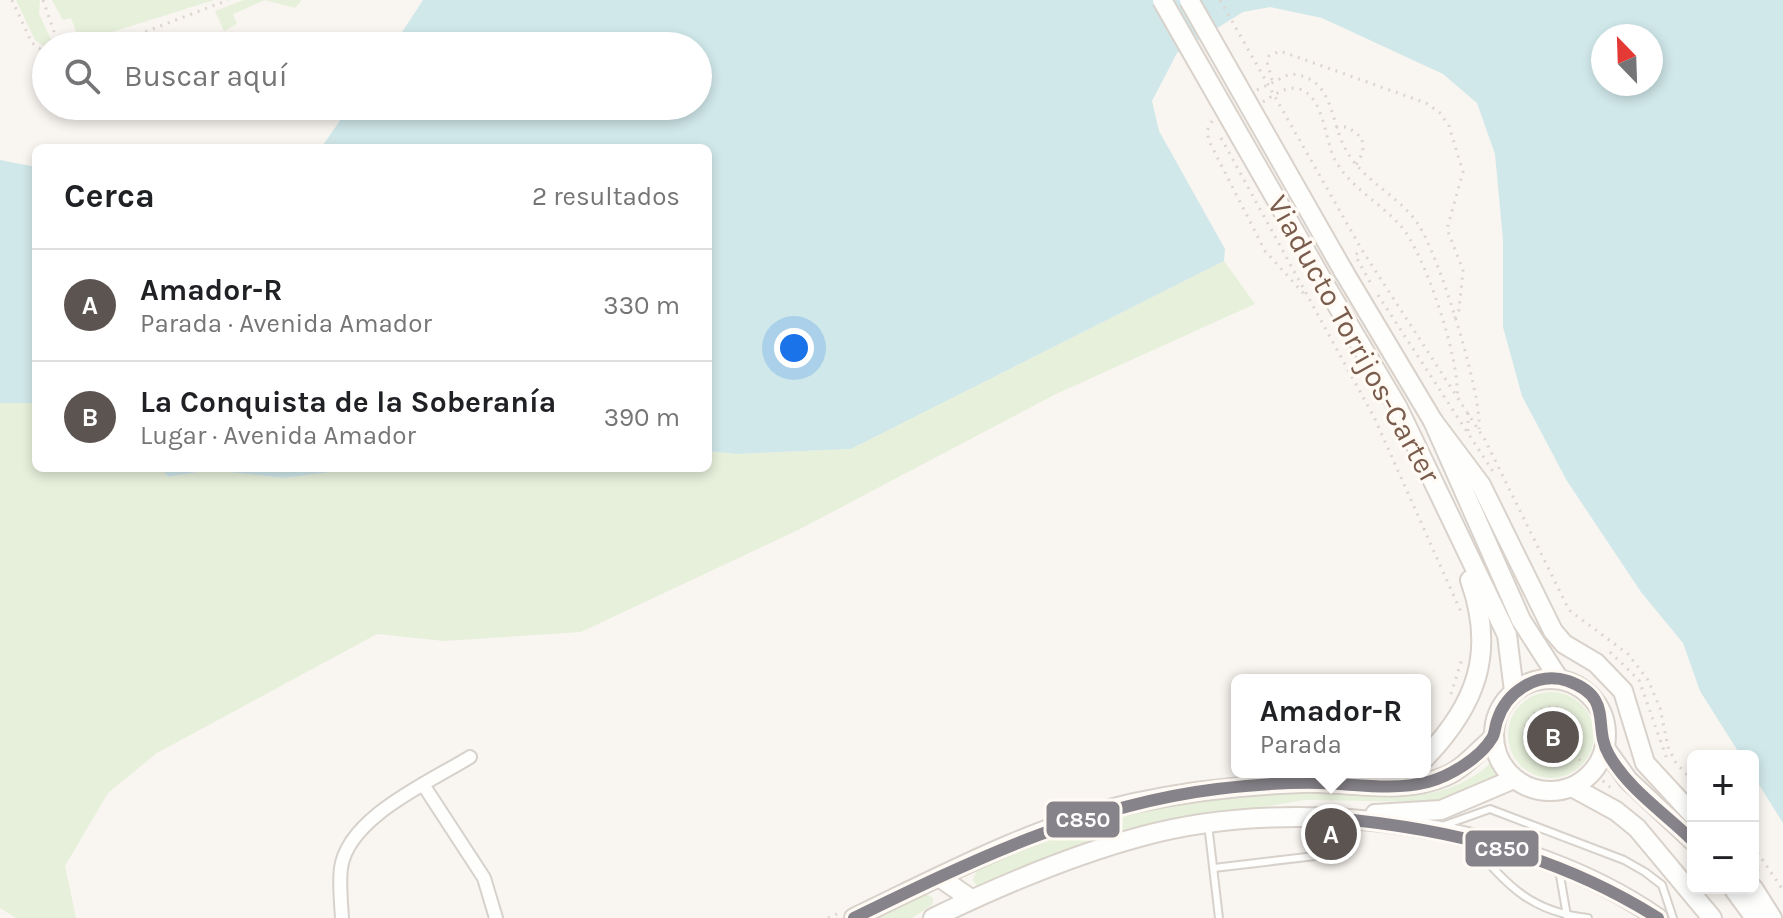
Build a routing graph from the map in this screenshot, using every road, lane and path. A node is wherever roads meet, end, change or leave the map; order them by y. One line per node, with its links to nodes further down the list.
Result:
1 (12, 0): 9 (path)
2 (43, 0): 7 (path)
3 (228, 0): 8 (path)
4 (1162, 0): 27 (main road, Viaducto Torrijos-Carter, bridge)
5 (1189, 0): 24 (main road, Viaducto Torrijos-Carter, bridge)
6 (1220, 0): 17 (path, bridge)
7 (54, 32)
8 (145, 32)
9 (32, 43)
10 (1272, 81): 11 (path); 15 (path); 21 (path)
11 (1250, 95)
12 (1257, 105): 22 (path)
13 (1218, 115): 20 (path)
14 (1222, 127): 20 (path)
15 (1336, 127): 16 (path); 16 (path)
16 (1356, 165): 21 (path)
17 (1362, 250): 18 (path); 22 (path)
18 (1371, 282)
19 (1378, 294): 26 (path)
20 (1308, 298): 29 (path)
21 (1454, 320): 25 (path)
22 (1457, 398): 23 (path)
23 (1468, 413): 25 (path); 26 (path)
24 (1433, 421): 32 (main road, Viaducto Torrijos-Carter); 47 (main road)
25 (1479, 429): 40 (path)
26 (1468, 435): 28 (path)
27 (1442, 498): 33 (main road, Viaducto Torrijos-Carter); 38 (main road)
28 (1518, 524)
29 (1462, 615)
30 (1464, 647): 34 (path)
31 (1605, 649): 43 (path)
32 (1559, 679): 33 (main road); 37 (main road)
33 (1514, 691): 36 (main road)
34 (1450, 696)
35 (1534, 714): 35 (path)
36 (1493, 738): 42 (main road); 45 (main road)
37 (1605, 748): 46 (main road); 51 (main road)
38 (1431, 751)
39 (470, 757): 44 (street)
40 (1687, 775)
41 (1387, 778): 45 (main road)
42 (1514, 779): 46 (main road); 48 (main road)
43 (1684, 782)
44 (424, 786): 63 (street); 64 (street)
45 (1367, 787): 57 (main road)
46 (1572, 787): 70 (main road)
47 (1687, 808)
48 (1357, 820): 49 (main road); 50 (main road)
49 (1208, 824): 56 (lane); 61 (main road)
50 (1423, 828): 52 (main road); 69 (lane)
51 (1687, 835)
52 (1465, 836): 55 (main road); 62 (lane)
53 (1759, 855): 58 (path)
54 (1315, 856): 56 (lane)
55 (1558, 867): 62 (lane); 69 (main road)
56 (1214, 868): 67 (lane)
57 (939, 877): 61 (main road); 65 (main road)
58 (1783, 890)
59 (1737, 894): 71 (main road)
60 (1757, 894): 72 (main road)
61 (971, 899): 66 (main road)
62 (1567, 916): 68 (lane)
63 (342, 918)
64 (496, 918)
65 (854, 918)
66 (933, 918)
67 (1219, 918)
68 (1588, 918)
69 (1658, 918)
70 (1712, 918)
71 (1755, 918)
72 (1772, 918)

